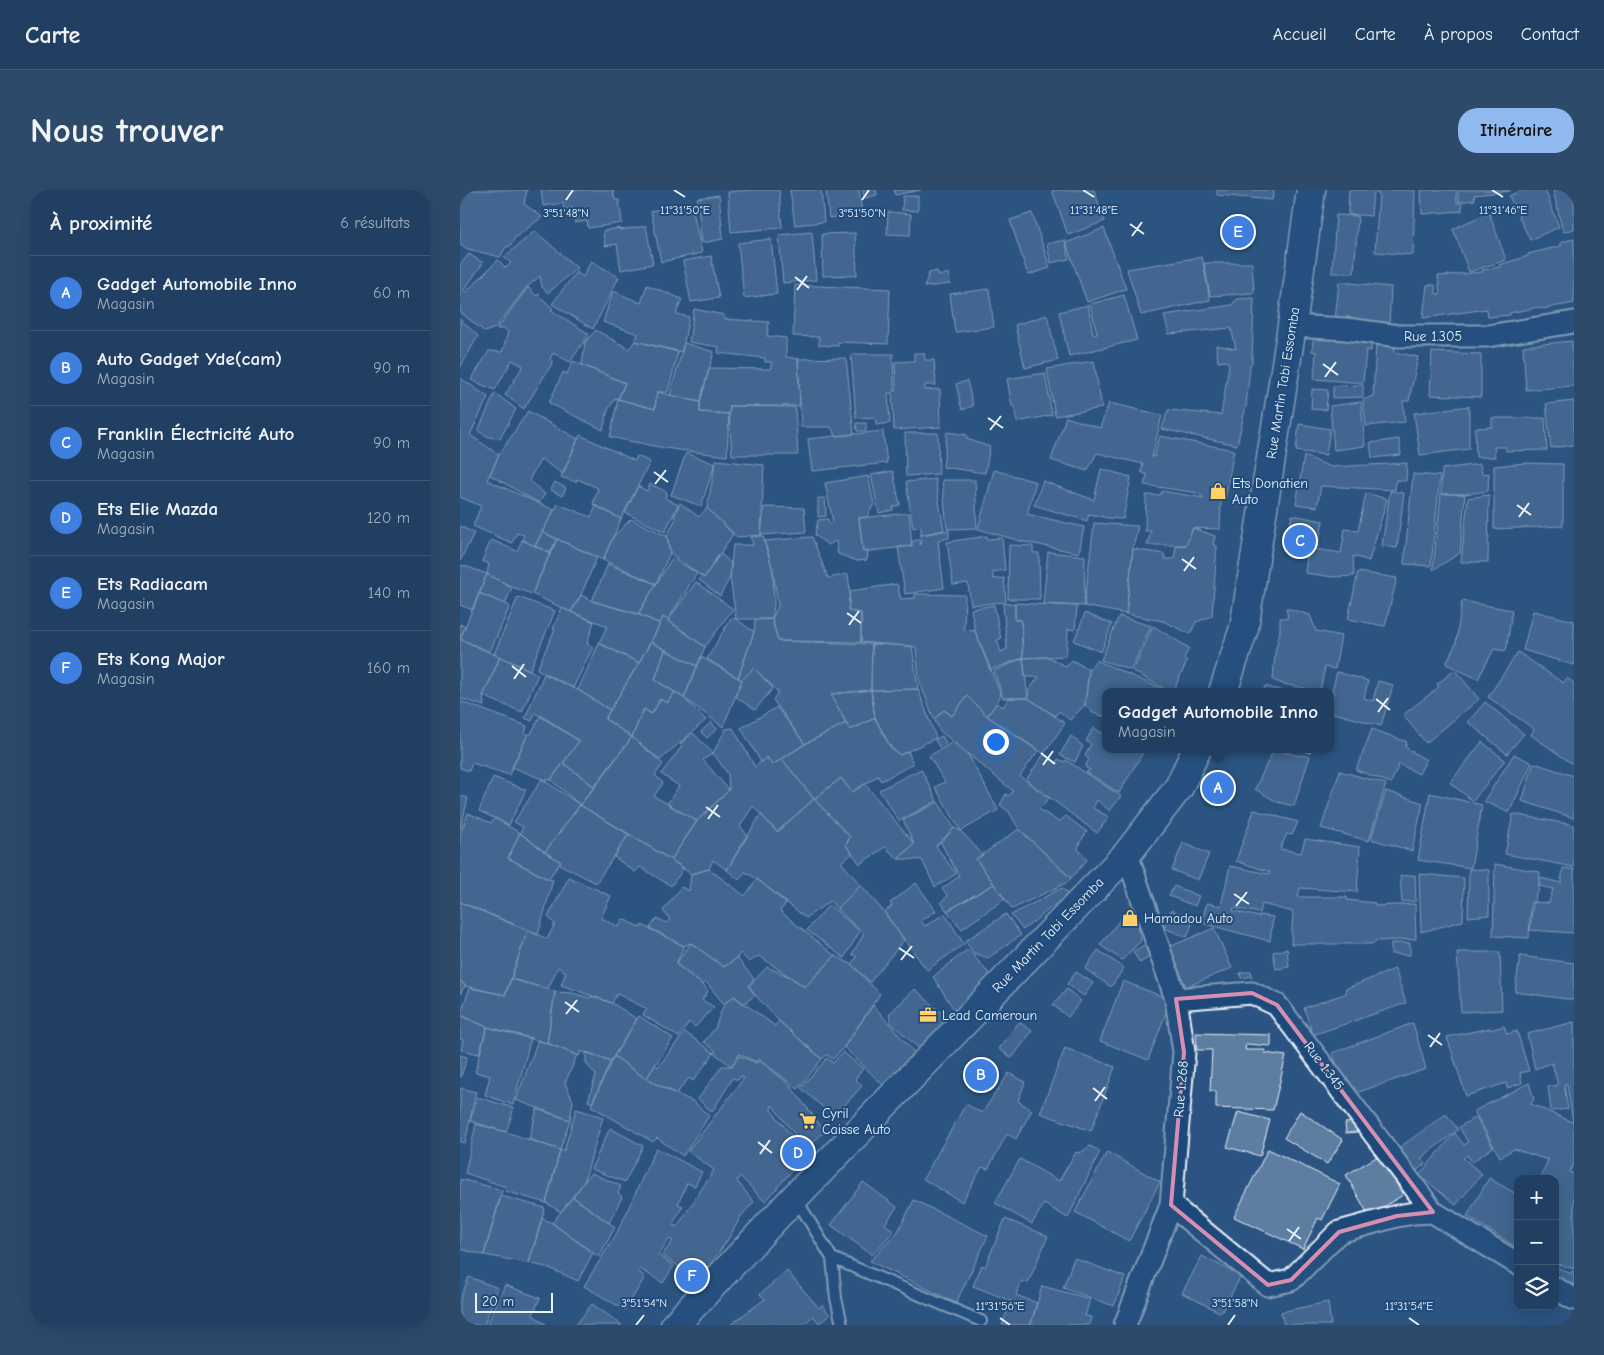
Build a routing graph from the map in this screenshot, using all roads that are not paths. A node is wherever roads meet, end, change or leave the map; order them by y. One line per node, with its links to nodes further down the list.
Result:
1 (1311, 190): 3 (main road, Rue Martin Tabi Essomba)
2 (1574, 322): 3 (street, Rue 1.305)
3 (1292, 326): 4 (main road, Rue Martin Tabi Essomba)
4 (1224, 688)
5 (1195, 753): 6 (main road, Rue Martin Tabi Essomba)
6 (1127, 854): 7 (street, Rue 1.268); 8 (main road, Rue Martin Tabi Essomba)
7 (1176, 999): 9 (street, Rue 1.268); 10 (street, Rue 1.345)
8 (795, 1197): 11 (lane); 16 (main road, Rue Martin Tabi Essomba)
9 (1171, 1205): 10 (street); 18 (street, Rue 1.268)
10 (1433, 1212): 12 (street)
11 (832, 1258): 15 (lane); 17 (lane)
12 (1514, 1262)
13 (1559, 1290): 14 (street)
14 (1574, 1299)
15 (981, 1321)
16 (675, 1325)
17 (842, 1325)
18 (1125, 1325)

